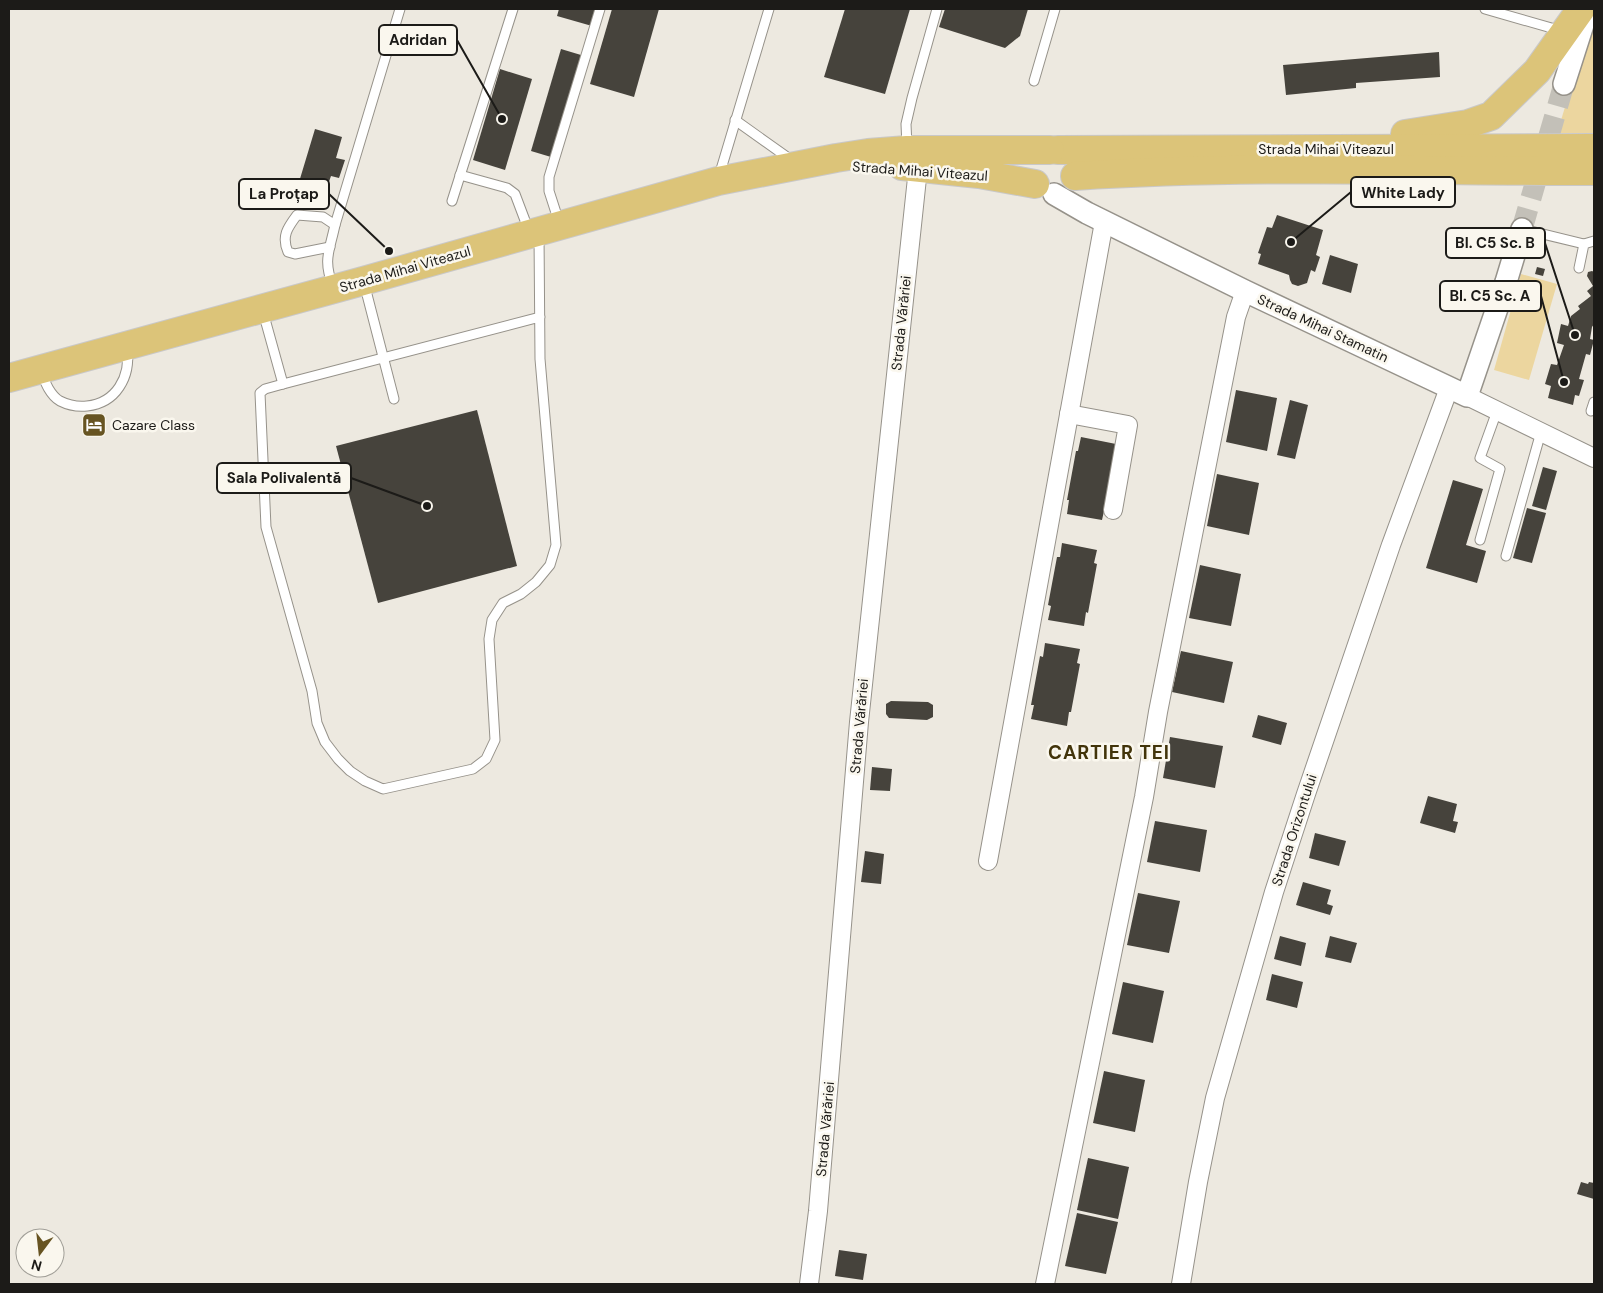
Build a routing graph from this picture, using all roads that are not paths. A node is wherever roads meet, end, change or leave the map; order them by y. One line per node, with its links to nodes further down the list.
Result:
1 (400, 9): 26 (lane)
2 (513, 9): 20 (lane)
3 (600, 9): 28 (lane)
4 (769, 9): 13 (lane)
5 (937, 9): 17 (lane)
6 (1055, 9): 11 (lane)
7 (1485, 9): 10 (lane)
8 (1580, 9): 10 (main road)
9 (1588, 9): 12 (street)
10 (1565, 32): 15 (main road)
11 (1034, 82)
12 (1564, 84)
13 (735, 120): 18 (lane); 22 (lane)
14 (1594, 148): 15 (main road, Strada Mihai Viteazul)
15 (1317, 149): 16 (main road, Strada Mihai Viteazul)
16 (1054, 150): 17 (main road, Strada Mihai Viteazul); 21 (main road); 23 (main road)
17 (912, 159): 18 (main road, Strada Mihai Viteazul); 23 (main road, Strada Mihai Viteazul); 53 (street, Strada Vărăriei)
18 (801, 165): 22 (main road, Strada Mihai Viteazul)
19 (1594, 171): 21 (main road, Strada Mihai Viteazul)
20 (460, 175): 24 (lane); 28 (lane)
21 (1075, 176): 23 (main road)
22 (718, 181): 28 (main road, Strada Mihai Viteazul)
23 (1045, 189): 25 (street, Strada Mihai Stamatin)
24 (452, 201)
25 (1104, 222): 35 (street, Strada Mihai Stamatin); 46 (street)
26 (335, 225): 31 (lane); 31 (lane)
27 (1522, 229): 30 (lane); 43 (street)
28 (543, 230): 33 (main road, Strada Mihai Viteazul); 37 (lane)
29 (1594, 241): 30 (lane)
30 (1584, 244): 32 (lane)
31 (330, 247): 34 (lane)
32 (1580, 268)
33 (363, 281): 34 (main road, Strada Mihai Viteazul); 39 (lane)
34 (334, 289): 36 (main road, Strada Mihai Viteazul)
35 (1245, 291): 43 (street, Strada Mihai Stamatin); 54 (street)
36 (262, 308): 38 (main road, Strada Mihai Viteazul); 42 (lane)
37 (540, 317): 39 (lane); 42 (lane)
38 (126, 346): 40 (main road, Strada Mihai Viteazul); 40 (lane)
39 (383, 359): 42 (lane); 44 (lane)
40 (40, 369): 41 (main road, Strada Mihai Viteazul)
41 (9, 378)
42 (283, 384)
43 (1458, 392): 45 (street, Strada Mihai Stamatin); 55 (street, Strada Orizontului)
44 (394, 399)
45 (1497, 410): 47 (street, Strada Mihai Stamatin); 50 (lane)
46 (1069, 414): 49 (street); 52 (street)
47 (1541, 432): 48 (street, Strada Mihai Stamatin); 51 (lane)
48 (1594, 458)
49 (1113, 510)
50 (1480, 540)
51 (1506, 556)
52 (988, 861)
53 (809, 1284)
54 (1046, 1284)
55 (1180, 1284)

